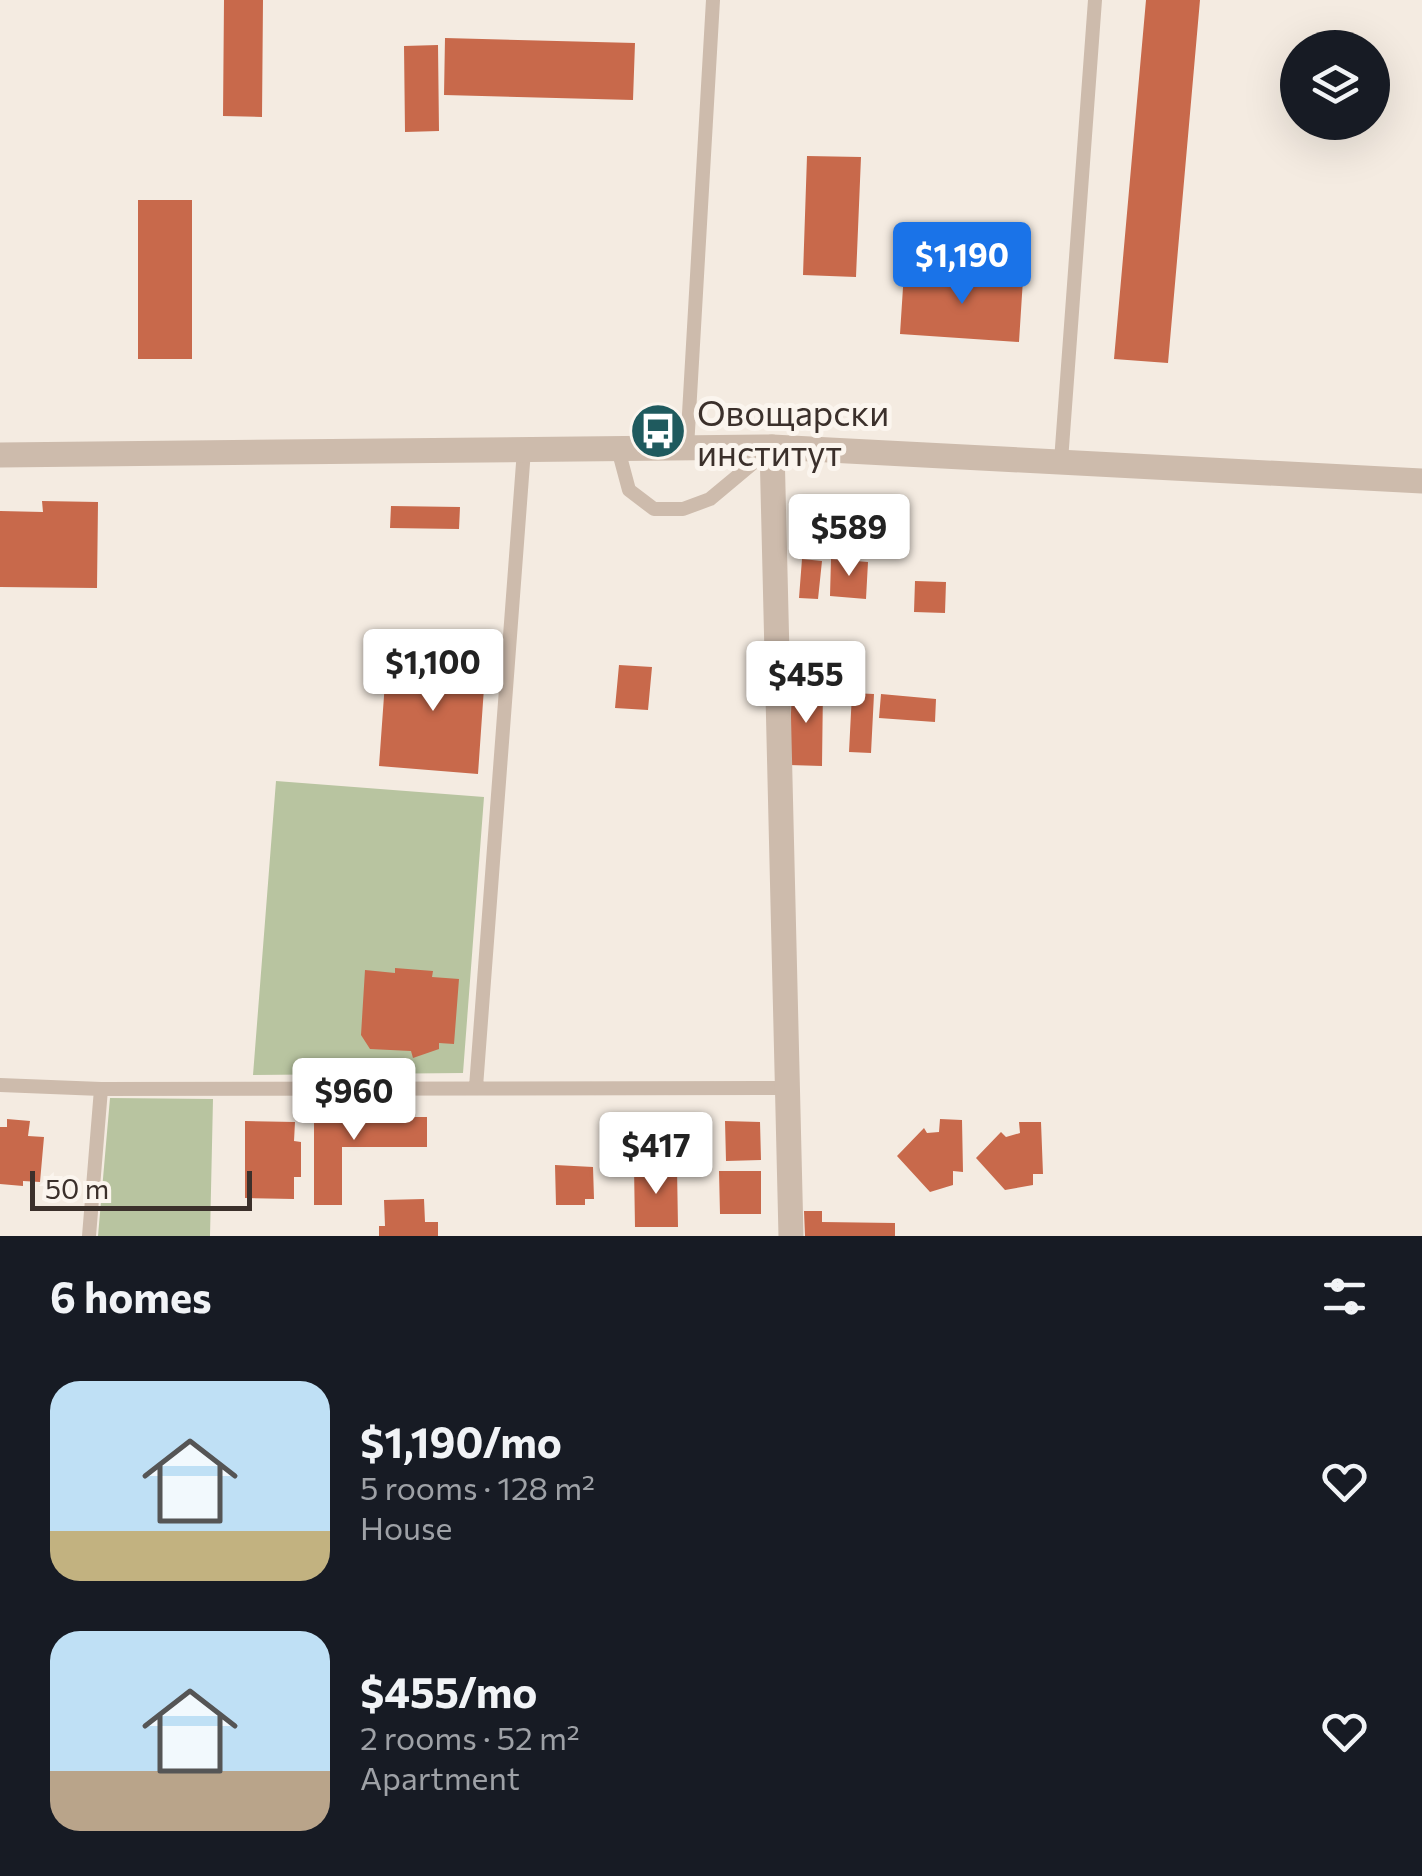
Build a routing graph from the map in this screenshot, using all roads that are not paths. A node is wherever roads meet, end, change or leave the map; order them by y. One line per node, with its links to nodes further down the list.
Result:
1 (713, 0): 4 (lane)
2 (1095, 0): 8 (lane)
3 (772, 447): 4 (street); 5 (lane); 8 (street); 12 (street)
4 (687, 448): 5 (street)
5 (618, 449): 6 (street)
6 (524, 450): 7 (street); 11 (lane)
7 (0, 455)
8 (1062, 461): 9 (street)
9 (1422, 481)
10 (0, 1085): 13 (lane)
11 (476, 1087): 12 (lane); 13 (lane)
12 (789, 1088): 15 (street)
13 (101, 1089): 14 (lane)
14 (89, 1236)
15 (792, 1236)

